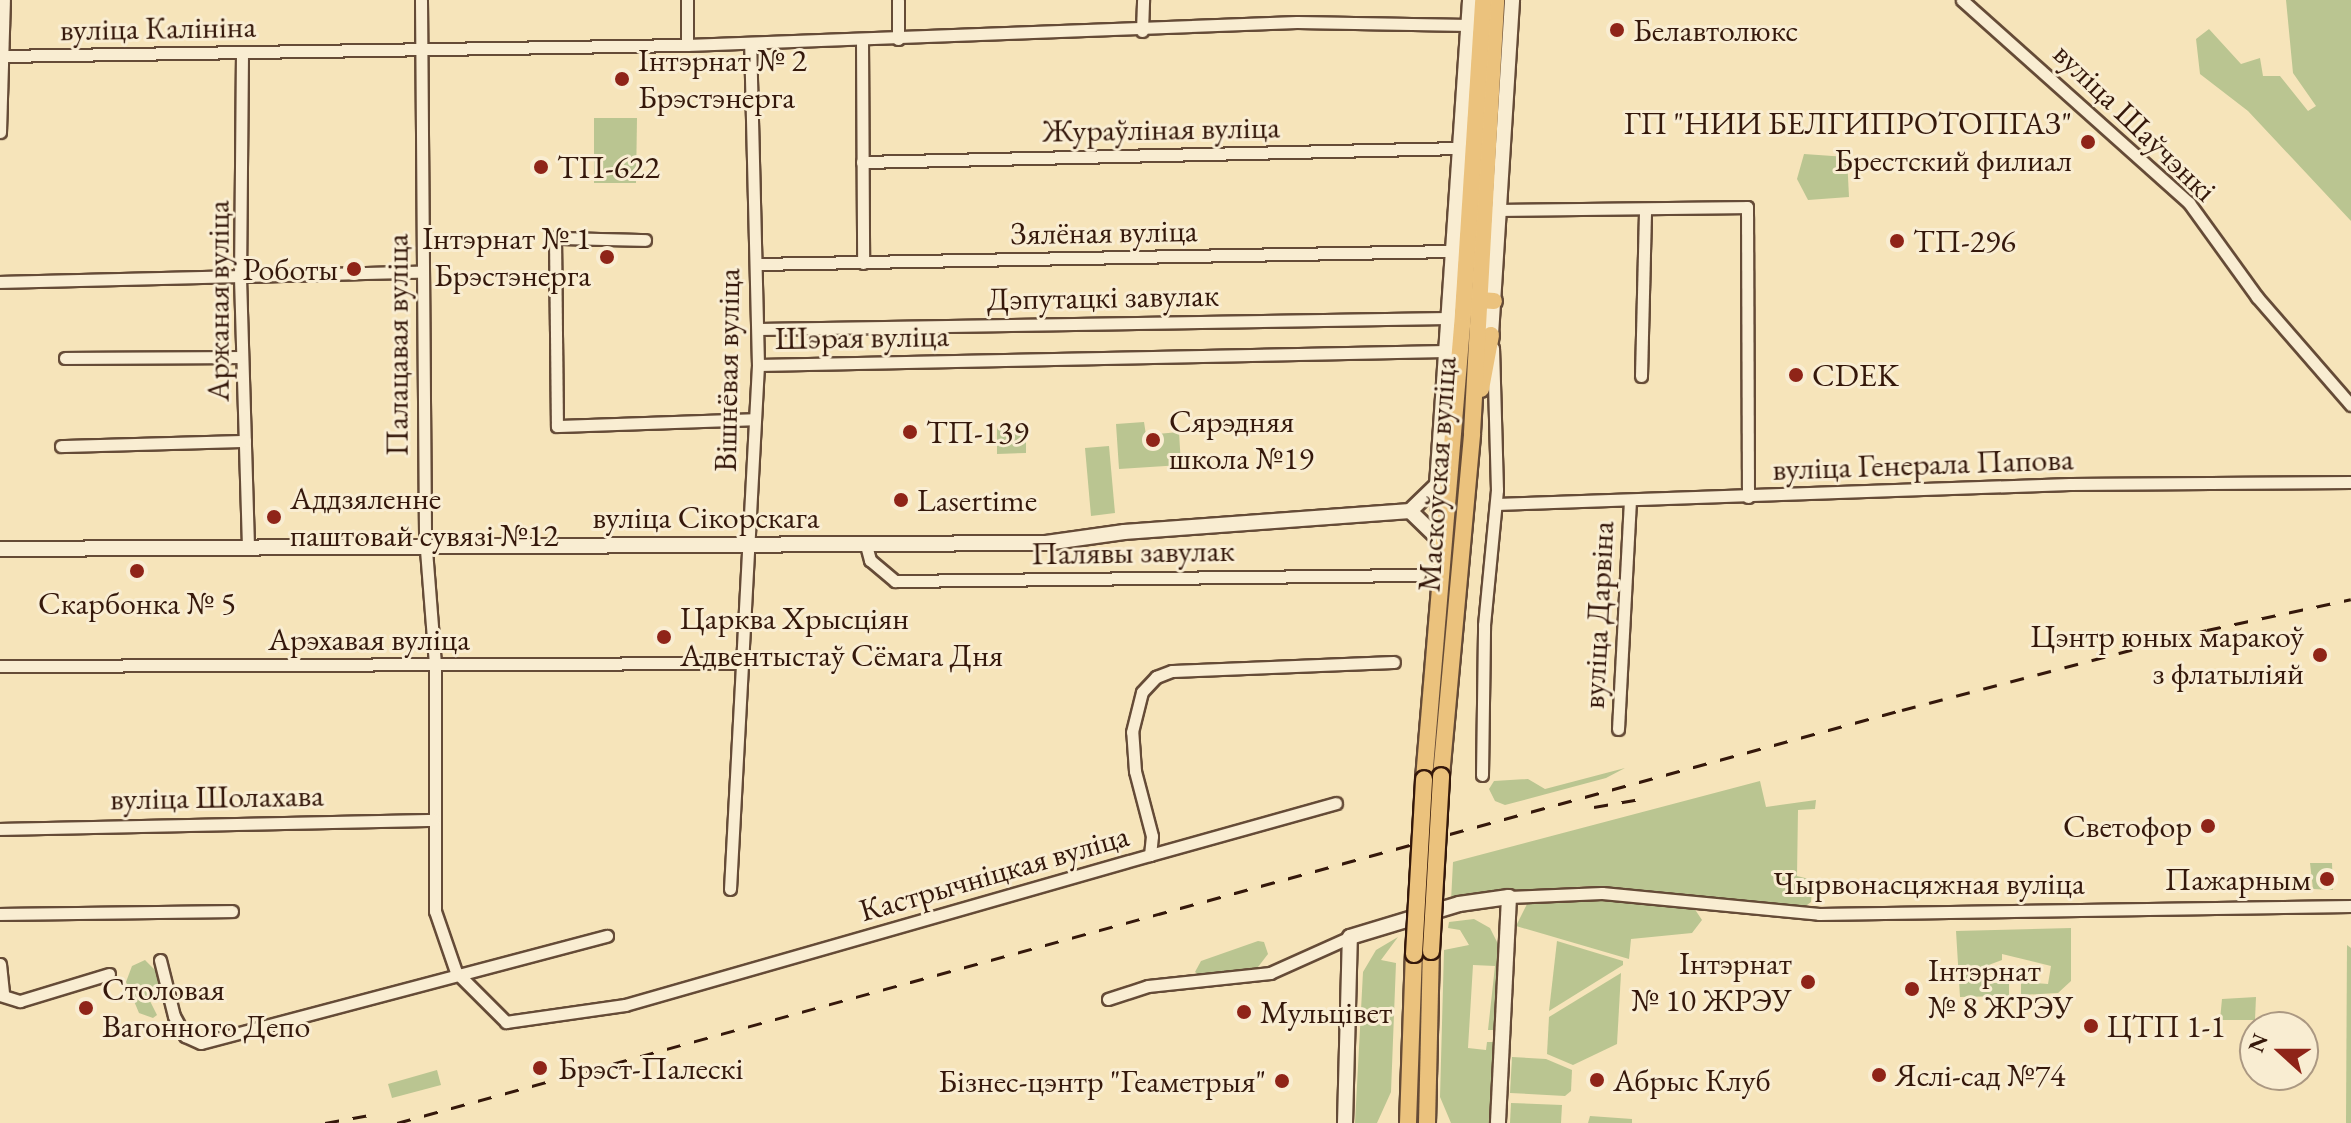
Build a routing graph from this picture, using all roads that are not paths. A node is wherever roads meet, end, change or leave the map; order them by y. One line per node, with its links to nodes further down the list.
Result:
1 (4, 0): 19 (street)
2 (421, 0): 17 (street, Палацавая вуліца)
3 (687, 0): 16 (street)
4 (898, 0): 13 (street)
5 (1143, 0): 12 (street)
6 (1470, 0): 11 (street, Маскоўская вуліца)
7 (1483, 0): 33 (main road, Маскоўская вуліца)
8 (1496, 0): 33 (main road, Маскоўская вуліца)
9 (1512, 0): 24 (street, Маскоўская вуліца)
10 (1962, 0): 41 (street, вуліца Шаўчэнкі)
11 (1469, 25): 12 (street, вуліца Калініна); 21 (street, Маскоўская вуліца)
12 (1142, 31): 13 (street, вуліца Калініна)
13 (898, 39): 14 (street, вуліца Калініна)
14 (862, 40): 15 (street, вуліца Калініна); 22 (street)
15 (750, 43): 16 (street, вуліца Калініна); 28 (street, Вішнёвая вуліца)
16 (687, 45): 17 (street, вуліца Калініна)
17 (421, 49): 18 (street, вуліца Калініна); 29 (street, Палацавая вуліца)
18 (242, 53): 19 (street, вуліца Калініна); 30 (street, Аржаная вуліца)
19 (2, 56): 20 (street)
20 (0, 132)
21 (1461, 148): 22 (street, Жураўліная вуліца); 26 (street, Маскоўская вуліца)
22 (862, 162): 27 (street)
23 (1645, 209): 24 (street); 40 (street); 48 (street)
24 (1501, 210): 32 (street, Маскоўская вуліца)
25 (645, 240): 42 (street)
26 (1454, 251): 27 (street, Зялёная вуліца); 33 (street, Маскоўская вуліца)
27 (863, 263): 28 (street, Зялёная вуліца)
28 (756, 264): 34 (street, Вішнёвая вуліца)
29 (421, 272): 30 (street); 53 (street, Палацавая вуліца)
30 (240, 277): 31 (street); 37 (street, Аржаная вуліца)
31 (0, 282)
32 (1494, 301): 33 (main road); 35 (street, Маскоўская вуліца)
33 (1463, 309): 34 (street, Дэпутацкі завулак); 36 (street, Маскоўская вуліца); 43 (main road, Маскоўская вуліца); 52 (main road, Маскоўская вуліца)
34 (758, 329): 39 (street, Вішнёвая вуліца)
35 (1491, 335): 43 (main road); 50 (street, Маскоўская вуліца)
36 (1446, 351): 39 (street, Шэрая вуліца); 47 (street, Маскоўская вуліца)
37 (242, 357): 38 (street); 44 (street, Аржаная вуліца)
38 (65, 358)
39 (758, 365): 42 (street, Вішнёвая вуліца)
40 (1641, 376)
41 (2351, 405)
42 (755, 419): 54 (street, Вішнёвая вуліца)
43 (1472, 433): 76 (main road, Маскоўская вуліца, bridge)
44 (245, 441): 45 (street); 57 (street, Аржаная вуліца)
45 (61, 446)
46 (2351, 482): 48 (street, вуліца Генерала Папова)
47 (1437, 485): 51 (street); 52 (street, Маскоўская вуліца)
48 (1748, 497): 49 (street, вуліца Генерала Папова)
49 (1630, 502): 50 (street, вуліца Генерала Папова); 63 (street, вуліца Дарвіна)
50 (1496, 504): 64 (street, Маскоўская вуліца)
51 (1410, 511): 52 (street); 55 (street, вуліца Сікорскага)
52 (1441, 541): 76 (main road, Маскоўская вуліца, bridge)
53 (425, 542): 54 (street, вуліца Сікорскага); 57 (street, вуліца Сікорскага); 61 (street, Палацавая вуліца)
54 (745, 545): 55 (street, вуліца Сікорскага); 60 (street, Вішнёвая вуліца)
55 (866, 545): 58 (street, Палявы завулак)
56 (0, 549): 57 (street, вуліца Сікорскага)
57 (248, 549)
58 (1419, 575)
59 (1394, 662): 68 (street, Кастрычніцкая вуліца)
60 (739, 663): 61 (street, Арэхавая вуліца); 69 (street, Вішнёвая вуліца)
61 (435, 665): 62 (street, Арэхавая вуліца); 66 (street, Палацавая вуліца)
62 (0, 666)
63 (1618, 729)
64 (1482, 775)
65 (1336, 803): 68 (street)
66 (434, 820): 67 (street, вуліца Шолахава); 79 (street, Палацавая вуліца)
67 (0, 829)
68 (1150, 855): 79 (street, Кастрычніцкая вуліца)
69 (730, 889)
70 (1509, 897): 71 (street, Чырвонасцяжная вуліца); 75 (street); 86 (street)
71 (2351, 906)
72 (232, 911): 73 (street)
73 (0, 914)
74 (607, 936): 79 (street)
75 (1350, 937): 82 (street); 83 (street)
76 (1422, 953): 84 (main road); 85 (main road)
77 (160, 960): 79 (street)
78 (0, 964): 81 (street)
79 (456, 972)
80 (109, 974): 81 (street)
81 (1, 995)
82 (1108, 999)
83 (1345, 1123)
84 (1408, 1123)
85 (1427, 1123)
86 (1498, 1123)

